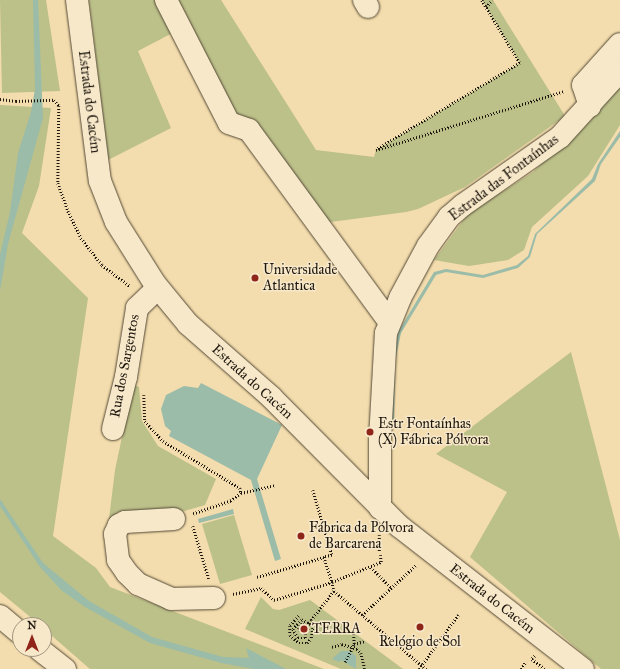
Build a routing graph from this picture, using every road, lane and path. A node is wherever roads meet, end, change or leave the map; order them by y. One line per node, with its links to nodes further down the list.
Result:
1 (76, 0): 11 (street, Estrada do Cacém)
2 (166, 0): 12 (street)
3 (482, 0): 5 (path)
4 (492, 0): 5 (path)
5 (486, 7): 8 (path)
6 (620, 44): 8 (street)
7 (620, 71): 10 (street, Estrada das Fontaínhas)
8 (583, 85): 10 (street)
9 (0, 99): 11 (path)
10 (590, 106): 12 (street, Estrada das Fontaínhas)
11 (153, 293): 14 (street, Rua dos Sargentos); 18 (street, Estrada do Cacém)
12 (389, 321): 18 (street, Estrada das Fontaínhas)
13 (144, 391): 17 (path)
14 (113, 430)
15 (275, 485): 17 (path)
16 (313, 490): 21 (path)
17 (241, 493): 19 (path)
18 (380, 508): 53 (street, Estrada do Cacém)
19 (185, 519): 30 (path); 30 (street)
20 (347, 525): 21 (path)
21 (325, 531): 23 (path)
22 (380, 555): 24 (path)
23 (324, 557): 26 (path); 27 (path)
24 (370, 567): 27 (path); 28 (path)
25 (421, 568): 28 (path)
26 (257, 577)
27 (332, 582): 29 (path); 30 (path)
28 (391, 588): 32 (path)
29 (334, 592): 32 (path); 35 (path, bridge)
30 (214, 598)
31 (458, 614): 46 (path)
32 (362, 615): 46 (path)
33 (0, 616): 36 (street)
34 (299, 616): 38 (path)
35 (306, 625): 38 (path); 38 (path)
36 (12, 626)
37 (352, 631): 40 (path)
38 (305, 634)
39 (365, 641): 40 (path)
40 (353, 645): 41 (path); 45 (path); 48 (path)
41 (332, 647)
42 (49, 657): 47 (street)
43 (532, 659): 52 (path)
44 (526, 661): 51 (path)
45 (345, 662)
46 (421, 666): 49 (path); 50 (path)
47 (65, 669)
48 (365, 669)
49 (419, 669)
50 (426, 669)
51 (520, 669)
52 (545, 669)
53 (583, 669)

